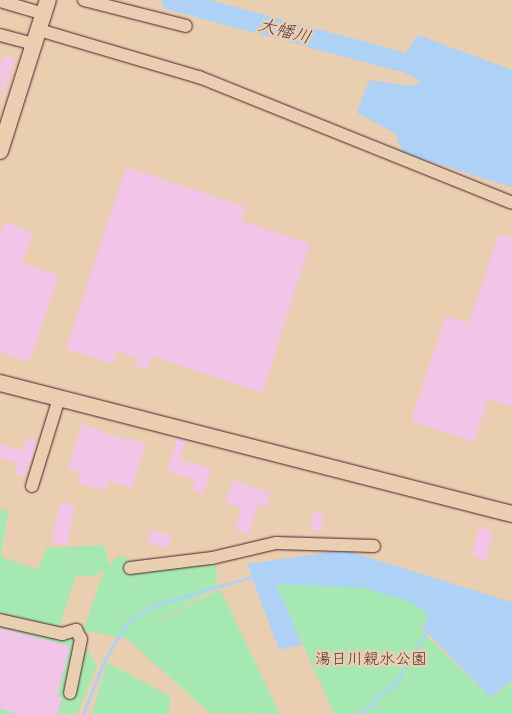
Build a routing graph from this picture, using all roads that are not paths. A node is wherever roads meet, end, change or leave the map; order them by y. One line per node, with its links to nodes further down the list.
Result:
1 (84, 0): 4 (street)
2 (0, 1): 3 (street)
3 (46, 7): 6 (street)
4 (186, 26)
5 (0, 36): 6 (street)
6 (36, 37): 7 (street); 8 (street)
7 (0, 151)
8 (512, 203)
9 (0, 383): 10 (street)
10 (59, 398): 11 (street); 12 (street)
11 (32, 486)
12 (512, 514)
13 (374, 546): 14 (street)
14 (130, 568)
15 (0, 620): 16 (street)
16 (70, 693)

